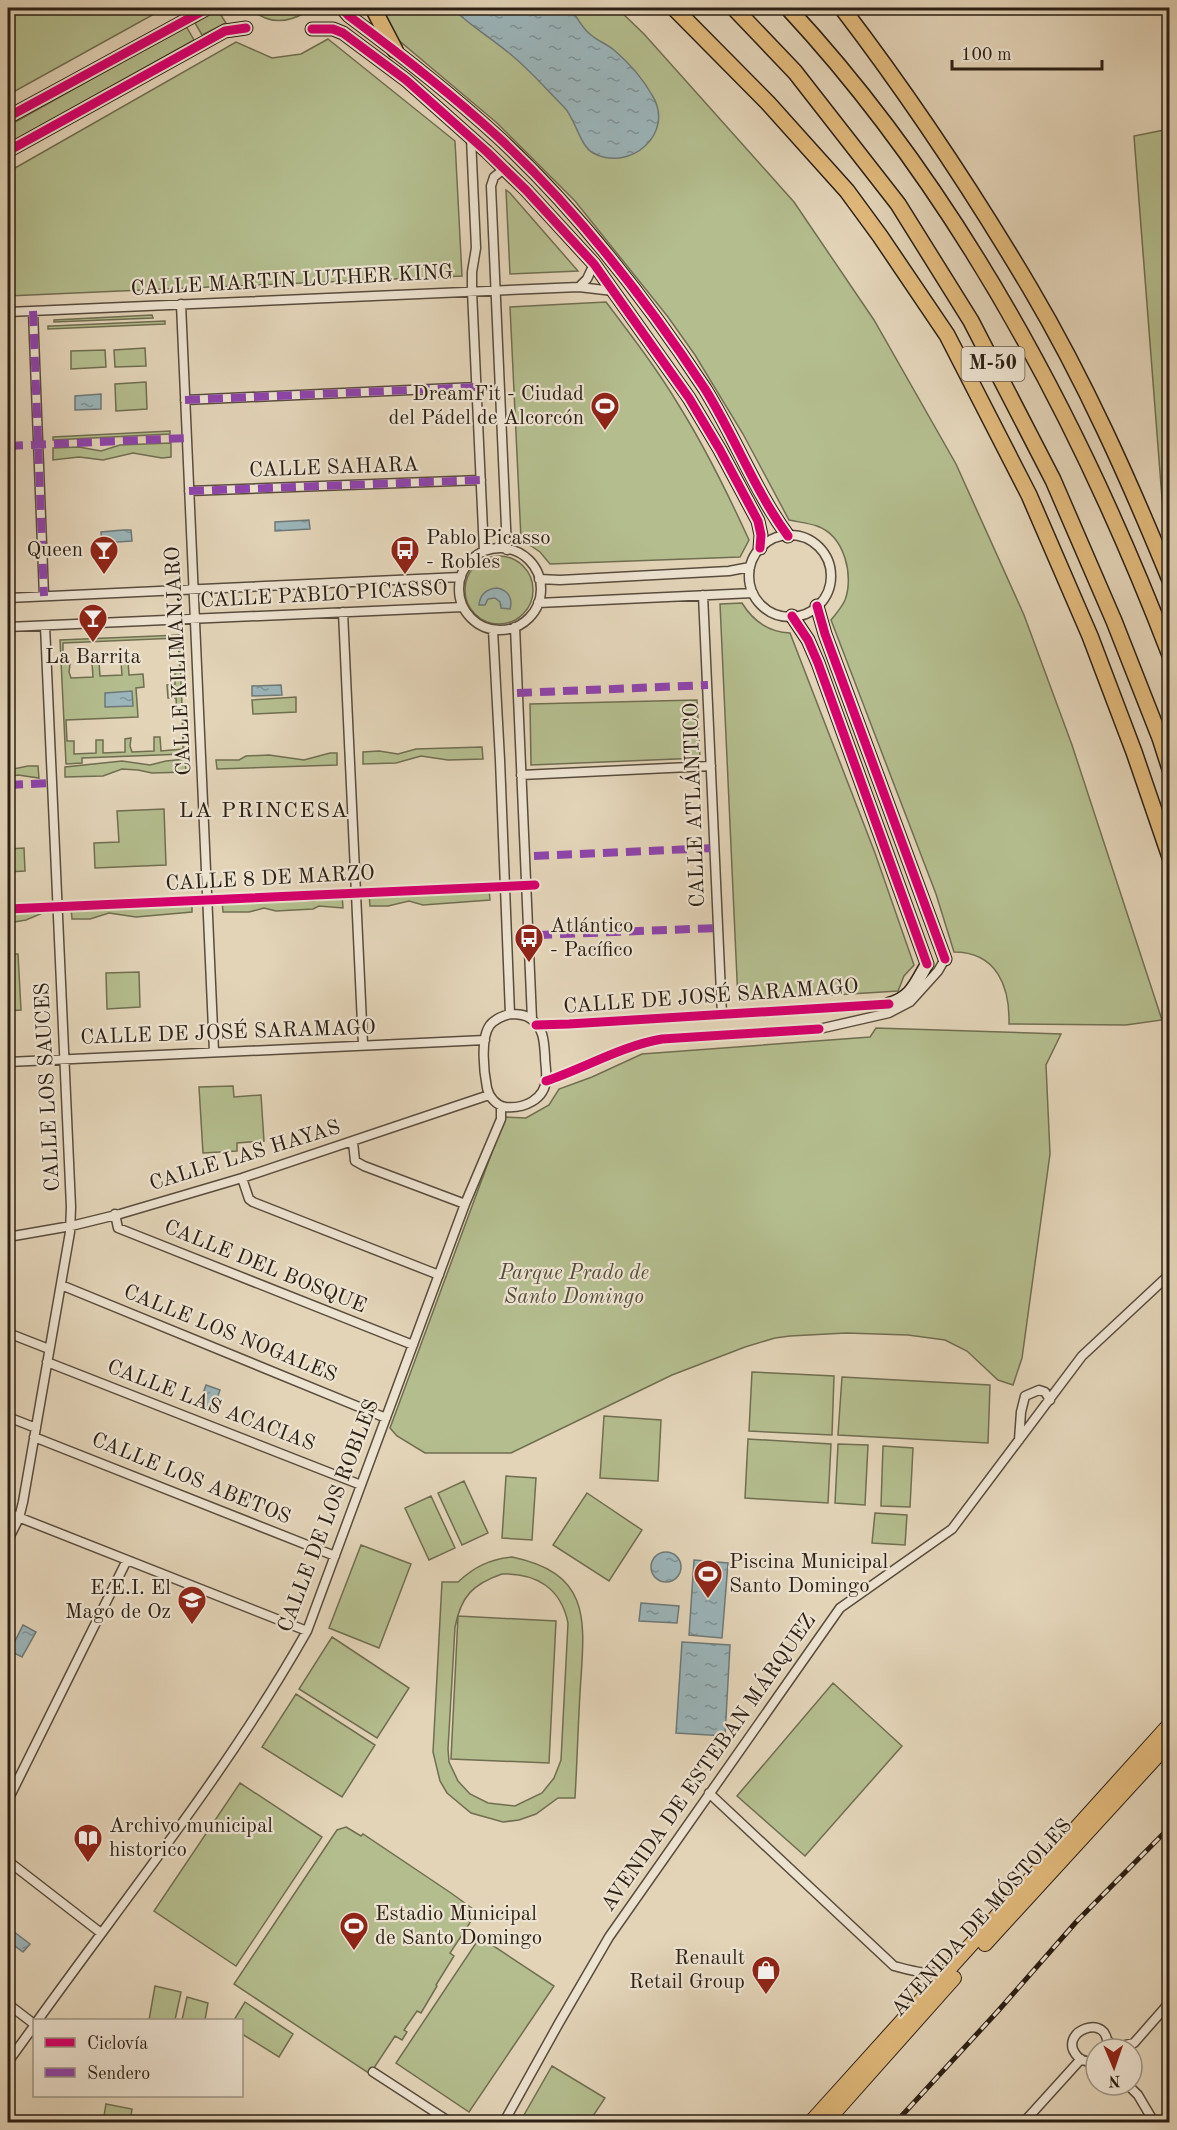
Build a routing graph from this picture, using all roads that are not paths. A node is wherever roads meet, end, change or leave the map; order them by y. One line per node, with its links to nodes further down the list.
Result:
1 (208, 8): 11 (street)
2 (342, 8): 10 (street)
3 (373, 8): 10 (highway)
4 (674, 8): 54 (highway)
5 (734, 8): 52 (highway, M-50)
6 (788, 8): 50 (highway, M-50)
7 (842, 8): 34 (highway)
8 (246, 28): 13 (street)
9 (312, 29): 12 (street)
10 (395, 51): 27 (street)
11 (8, 117)
12 (471, 138): 14 (street); 18 (street)
13 (8, 151)
14 (504, 169): 15 (street); 17 (street)
15 (594, 264): 16 (street); 19 (street)
16 (579, 287): 17 (street, CALLE MARTIN LUTHER KING); 19 (street, CALLE MARTIN LUTHER KING)
17 (494, 290): 18 (street, CALLE MARTIN LUTHER KING); 29 (street)
18 (472, 291): 20 (street, CALLE MARTIN LUTHER KING); 23 (street)
19 (613, 291): 28 (street)
20 (181, 304): 21 (street, CALLE MARTIN LUTHER KING); 24 (street, CALLE KILIMANJARO)
21 (33, 311): 22 (street, CALLE MARTIN LUTHER KING); 38 (street)
22 (8, 312)
23 (477, 387): 24 (street); 25 (street)
24 (185, 400): 26 (street, CALLE KILIMANJARO)
25 (481, 480): 26 (street, CALLE SAHARA); 30 (street)
26 (189, 491): 35 (street, CALLE KILIMANJARO)
27 (788, 536): 28 (street); 41 (street)
28 (760, 548): 31 (street)
29 (507, 550): 30 (street); 33 (street)
30 (484, 552): 32 (street)
31 (750, 567): 33 (street); 36 (street)
32 (461, 577): 35 (street, CALLE PABLO PICASSO); 42 (street)
33 (539, 579): 40 (street)
34 (1170, 580)
35 (194, 589): 38 (street, CALLE PABLO PICASSO); 45 (street, CALLE KILIMANJARO)
36 (753, 593): 37 (street); 44 (street)
37 (703, 595): 40 (street); 51 (street, CALLE ATLÁNTICO)
38 (44, 596): 39 (street, CALLE PABLO PICASSO)
39 (8, 598)
40 (538, 603): 48 (street)
41 (817, 606): 44 (street); 55 (street)
42 (463, 607): 43 (street, CALLE PABLO PICASSO); 49 (street)
43 (344, 612): 45 (street, CALLE PABLO PICASSO); 61 (street)
44 (792, 616): 56 (street)
45 (195, 619): 46 (street, CALLE PABLO PICASSO); 62 (street, CALLE KILIMANJARO)
46 (45, 626): 47 (street, CALLE PABLO PICASSO); 63 (street, CALLE LOS SAUCES)
47 (8, 627)
48 (515, 627): 49 (street); 53 (street)
49 (493, 630): 57 (street)
50 (1170, 655)
51 (711, 766): 53 (street); 58 (street, CALLE ATLÁNTICO)
52 (1170, 769)
53 (521, 776): 59 (street)
54 (1170, 857)
55 (945, 959): 65 (street)
56 (889, 1004): 58 (street, CALLE DE JOSÉ SARAMAGO)
57 (510, 1014): 59 (street); 60 (street)
58 (722, 1015): 59 (street, CALLE DE JOSÉ SARAMAGO)
59 (534, 1022): 65 (street)
60 (485, 1040): 61 (street, CALLE DE JOSÉ SARAMAGO); 66 (street)
61 (363, 1045): 62 (street, CALLE DE JOSÉ SARAMAGO)
62 (214, 1052): 63 (street, CALLE DE JOSÉ SARAMAGO)
63 (64, 1058): 64 (street, CALLE DE JOSÉ SARAMAGO); 72 (street, CALLE LOS SAUCES)
64 (8, 1062)
65 (546, 1081): 67 (street)
66 (489, 1095): 67 (street); 68 (street, CALLE LAS HAYAS)
67 (501, 1106): 70 (street, CALLE DE LOS ROBLES)
68 (353, 1142): 69 (street, CALLE LAS HAYAS); 70 (street)
69 (242, 1178): 71 (street, CALLE LAS HAYAS); 75 (street)
70 (465, 1204): 75 (street, CALLE DE LOS ROBLES)
71 (115, 1214): 72 (street, CALLE LAS HAYAS); 78 (street, CALLE DEL BOSQUE)
72 (71, 1226): 73 (street, CALLE LAS HAYAS); 76 (street, CALLE LOS SAUCES)
73 (8, 1237)
74 (1170, 1274): 81 (street, AVENIDA DE ESTEBAN MÁRQUEZ)
75 (439, 1275): 78 (street, CALLE DE LOS ROBLES)
76 (61, 1285): 79 (street, CALLE LOS SAUCES); 83 (street, CALLE LOS NOGALES)
77 (8, 1333): 79 (street)
78 (413, 1345): 83 (street, CALLE DE LOS ROBLES)
79 (49, 1350): 80 (street, CALLE LOS SAUCES)
80 (47, 1362): 84 (street, CALLE LOS SAUCES); 86 (street, CALLE LAS ACACIAS)
81 (1050, 1400): 85 (street, AVENIDA DE ESTEBAN MÁRQUEZ); 85 (street)
82 (8, 1417): 84 (street, CALLE LOS ABETOS)
83 (386, 1418): 86 (street, CALLE DE LOS ROBLES)
84 (35, 1432): 88 (street, CALLE LOS SAUCES); 90 (street, CALLE LOS ABETOS)
85 (1019, 1441): 95 (street, AVENIDA DE ESTEBAN MÁRQUEZ)
86 (361, 1485): 90 (street, CALLE DE LOS ROBLES)
87 (8, 1514): 88 (street)
88 (19, 1518): 89 (street, CALLE LOS SAUCES); 91 (street)
89 (8, 1540)
90 (335, 1556): 92 (street, CALLE DE LOS ROBLES)
91 (127, 1560): 92 (street); 96 (street)
92 (307, 1631): 98 (street, CALLE DE LOS ROBLES)
93 (1170, 1724): 99 (main road, AVENIDA DE MÓSTOLES)
94 (1170, 1742): 115 (main road, AVENIDA DE MÓSTOLES)
95 (709, 1793): 99 (street, AVENIDA DE MÓSTOLES); 113 (street, AVENIDA DE ESTEBAN MÁRQUEZ)
96 (8, 1800)
97 (8, 1861): 98 (street)
98 (101, 1933): 102 (street, CALLE DE LOS ROBLES)
99 (950, 1969): 114 (main road, AVENIDA DE MÓSTOLES)
100 (1170, 2002): 106 (street)
101 (8, 2004): 103 (street)
102 (39, 2019)
103 (33, 2024)
104 (33, 2026): 109 (street)
105 (1105, 2037): 107 (street)
106 (1139, 2037)
107 (1081, 2059): 108 (street); 116 (street)
108 (1084, 2060)
109 (8, 2062)
110 (373, 2072): 112 (street)
111 (1139, 2097): 117 (street)
112 (450, 2122)
113 (504, 2122)
114 (811, 2122)
115 (826, 2122)
116 (1024, 2122)
117 (1154, 2122)

